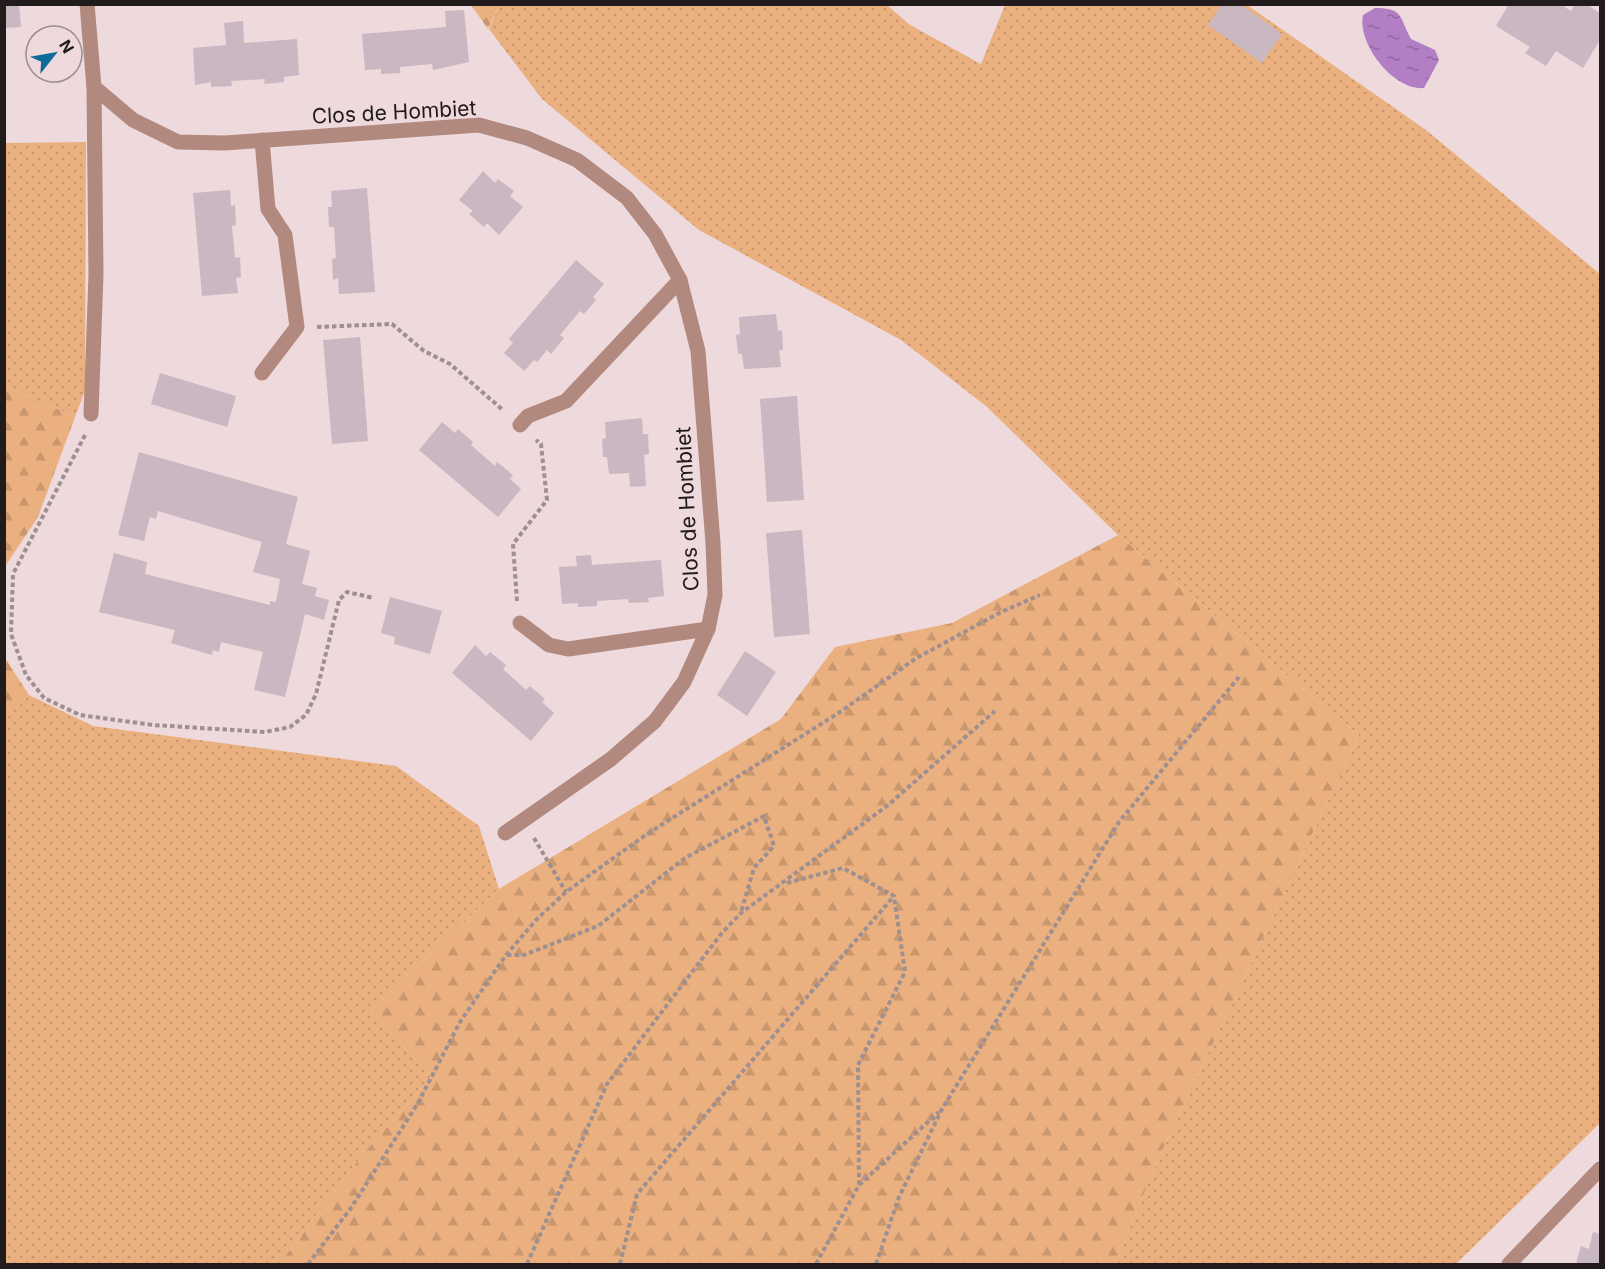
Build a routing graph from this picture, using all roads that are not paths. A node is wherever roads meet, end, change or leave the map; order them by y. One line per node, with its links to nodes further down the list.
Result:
1 (87, 4): 2 (street)
2 (94, 87): 3 (street, Clos de Hombiet); 6 (street)
3 (262, 140): 4 (street, Clos de Hombiet); 5 (street)
4 (680, 280): 7 (street); 9 (street, Clos de Hombiet)
5 (262, 373)
6 (91, 414)
7 (520, 425)
8 (520, 623): 9 (street)
9 (708, 629): 10 (street, Clos de Hombiet)
10 (505, 833)
11 (1600, 1169): 12 (street)
12 (1509, 1264)

